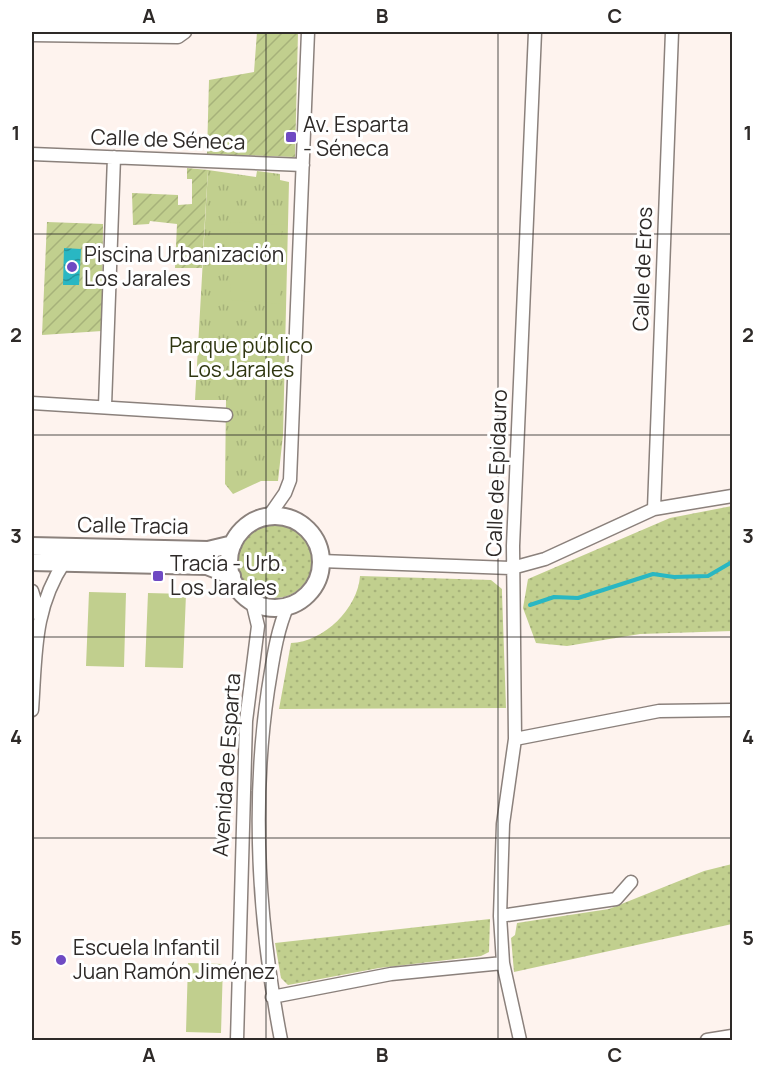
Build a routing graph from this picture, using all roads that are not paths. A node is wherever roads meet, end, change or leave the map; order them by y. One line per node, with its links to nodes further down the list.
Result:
1 (185, 32): 5 (street)
2 (308, 32): 8 (street)
3 (535, 32): 20 (street, Calle de Epidauro)
4 (672, 32): 13 (street, Calle de Eros)
5 (32, 35)
6 (32, 154): 7 (street, Calle de Séneca)
7 (114, 157): 8 (street, Calle de Séneca); 10 (street)
8 (303, 165): 14 (street)
9 (32, 403): 10 (street)
10 (105, 406): 11 (street)
11 (226, 415)
12 (732, 496): 13 (street)
13 (654, 508): 20 (street)
14 (269, 516): 15 (street); 18 (street)
15 (233, 544): 16 (street, Calle Tracia); 21 (street)
16 (32, 546)
17 (65, 561): 19 (street, Calle Tracia); 21 (street, Calle Tracia); 25 (street)
18 (321, 561): 20 (street); 24 (street)
19 (32, 562)
20 (512, 568): 28 (street, Calle de Epidauro)
21 (232, 576): 23 (street)
22 (32, 591): 25 (street)
23 (252, 601): 24 (street); 31 (street, Avenida de Esparta)
24 (288, 605): 32 (street, Avenida de Esparta)
25 (40, 617): 26 (street)
26 (32, 710)
27 (732, 710): 28 (street)
28 (515, 739): 30 (street, Calle de Epidauro)
29 (631, 882): 30 (street)
30 (500, 916): 33 (street, Calle de Epidauro)
31 (239, 933): 32 (street); 36 (street, Avenida de Esparta)
32 (263, 933): 34 (street, Avenida de Esparta)
33 (502, 963): 34 (street); 38 (street, Calle de Epidauro)
34 (272, 997): 37 (street, Avenida de Esparta)
35 (732, 1036): 39 (street)
36 (237, 1041)
37 (281, 1041)
38 (520, 1041)
39 (707, 1041)

